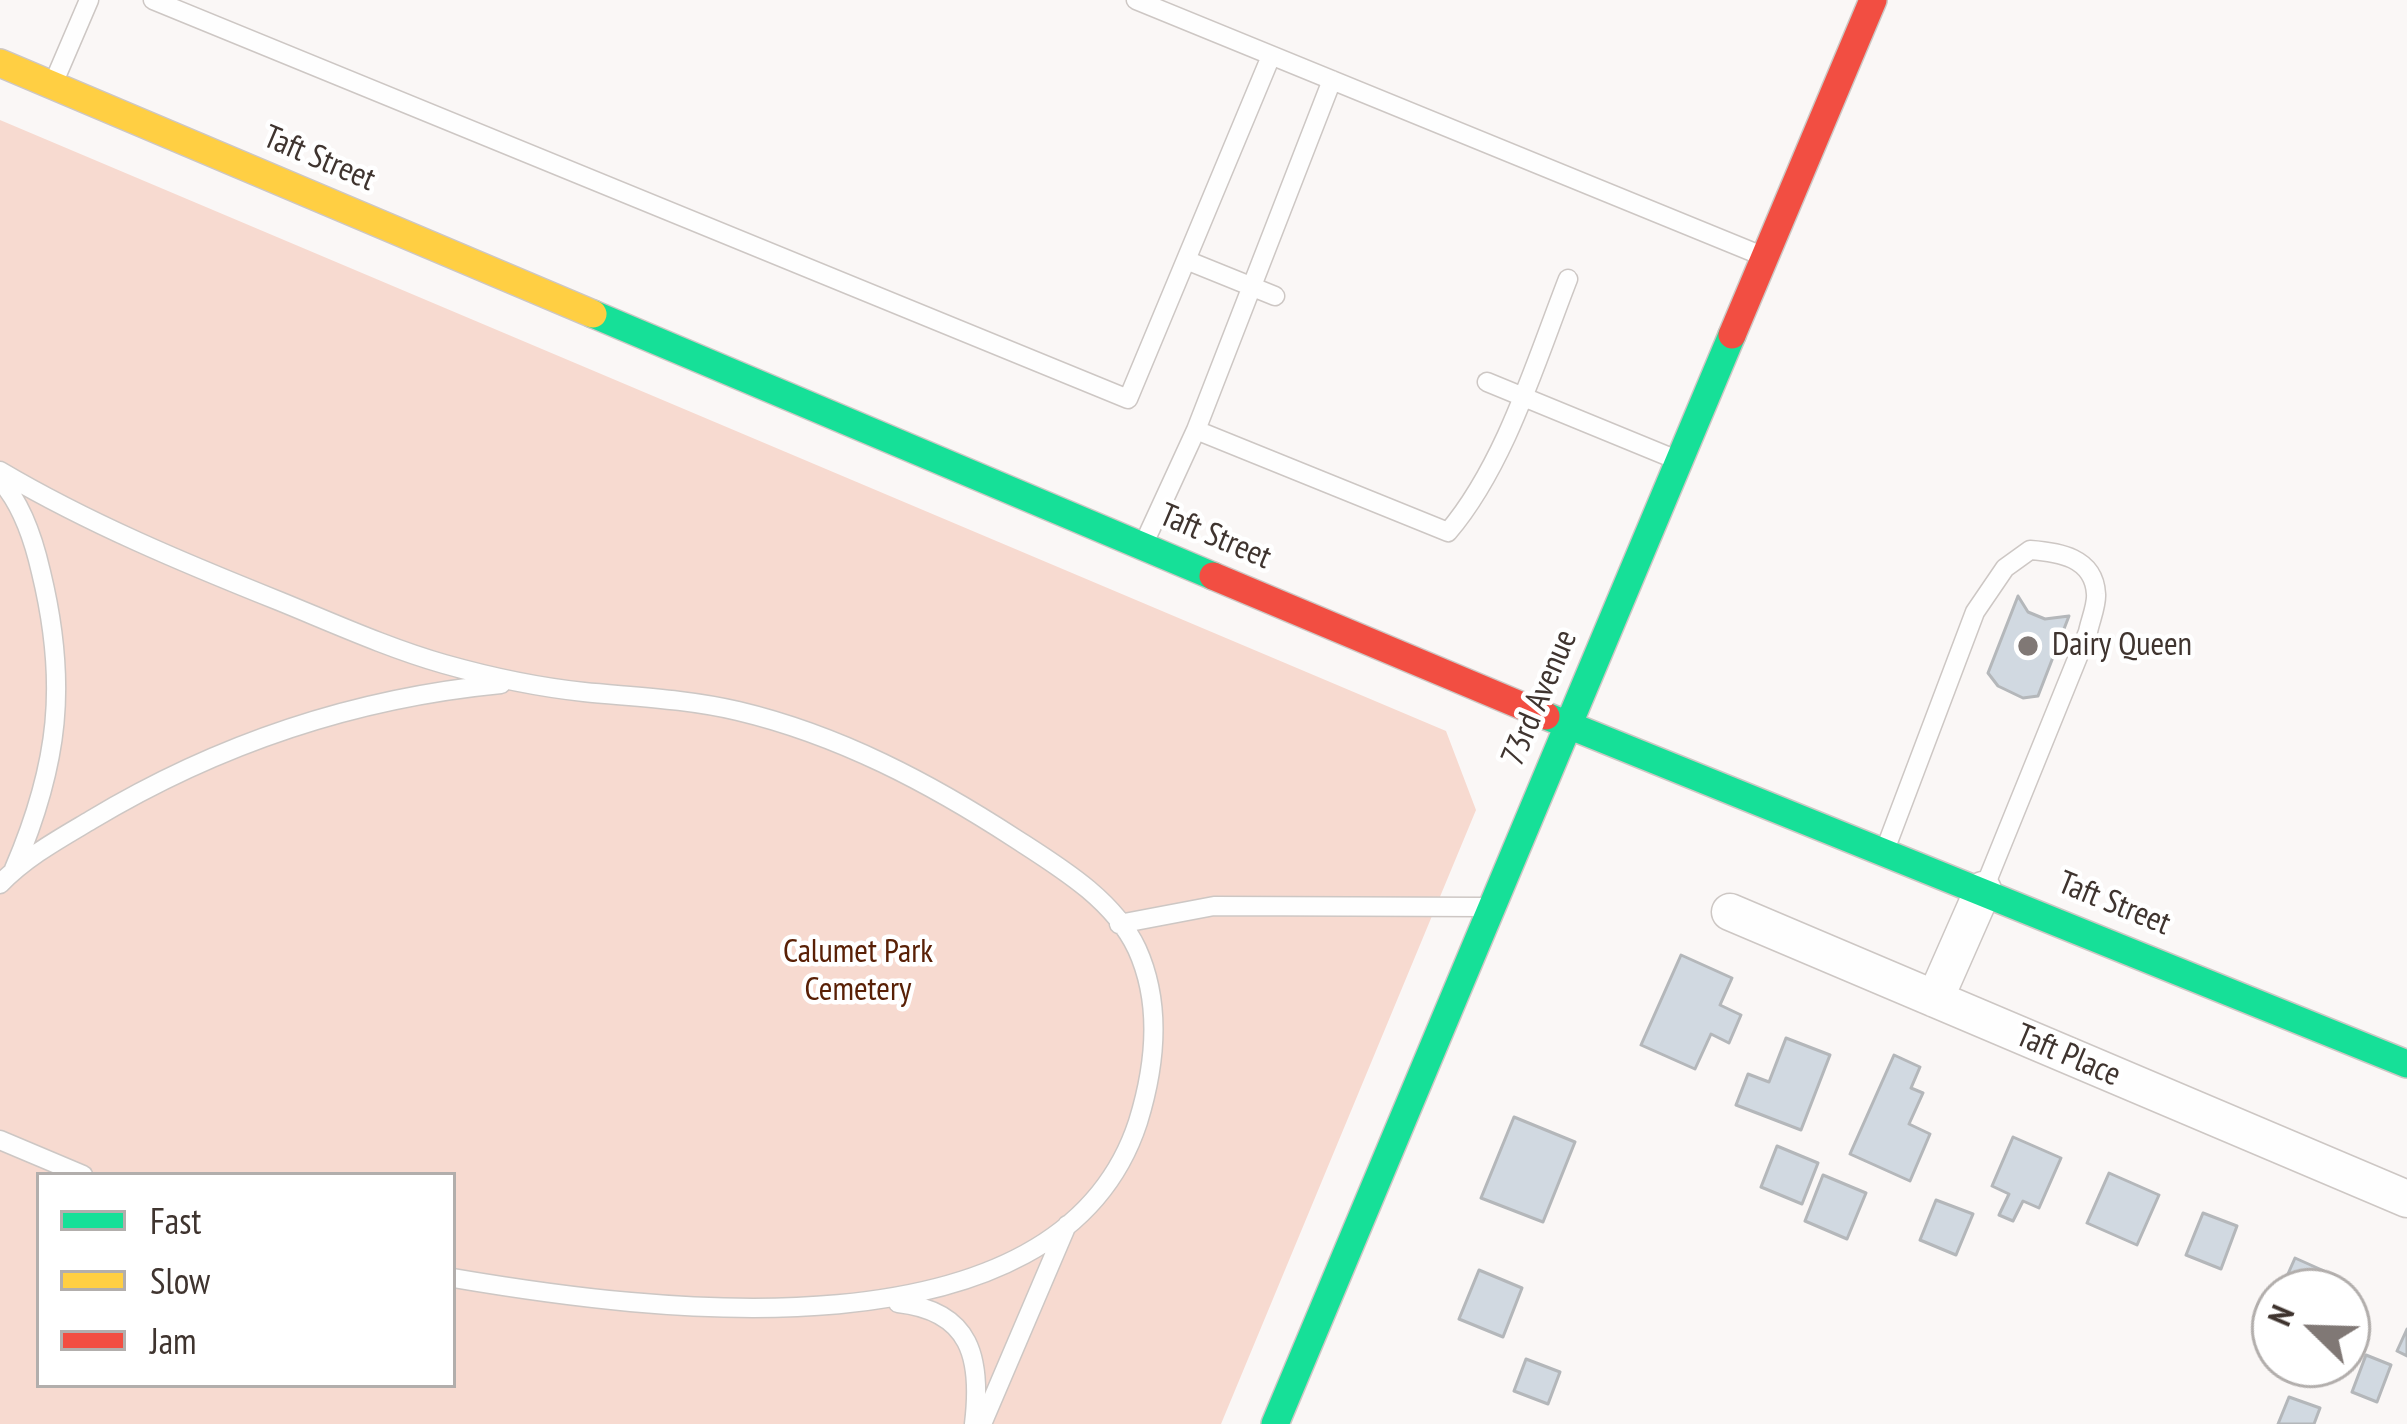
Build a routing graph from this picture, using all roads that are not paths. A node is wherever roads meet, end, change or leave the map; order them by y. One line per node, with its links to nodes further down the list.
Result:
1 (89, 0): 8 (lane)
2 (153, 0): 10 (lane)
3 (1136, 0): 5 (lane)
4 (1873, 0): 9 (main road, 73rd Avenue)
5 (1271, 56): 7 (lane); 10 (lane)
6 (0, 63): 8 (main road, Taft Street)
7 (1332, 80): 9 (lane); 12 (lane)
8 (52, 85): 26 (main road, Taft Street)
9 (1764, 256): 19 (main road, 73rd Avenue)
10 (1186, 260): 12 (lane)
11 (1568, 279): 15 (lane)
12 (1253, 289): 13 (lane); 16 (lane)
13 (1275, 296)
14 (1487, 382): 15 (lane)
15 (1522, 396): 19 (lane); 25 (lane)
16 (1196, 430): 18 (lane); 26 (lane)
17 (1273, 436): 18 (lane)
18 (1264, 456): 23 (lane)
19 (1678, 460): 28 (main road, 73rd Avenue)
20 (1333, 461): 23 (lane)
21 (0, 471): 27 (lane)
22 (0, 480): 30 (lane)
23 (1324, 481): 25 (lane)
24 (1388, 484): 25 (lane)
25 (1380, 504)
26 (1142, 546): 28 (main road, Taft Street)
27 (514, 682): 30 (lane); 35 (lane)
28 (1567, 725): 29 (main road, Taft Street); 33 (main road, 73rd Avenue)
29 (1885, 851): 32 (main road, Taft Street); 32 (lane)
30 (14, 869): 31 (lane)
31 (0, 884)
32 (1983, 890): 36 (street); 37 (main road, Taft Street)
33 (1491, 907): 35 (lane); 45 (main road, 73rd Avenue)
34 (1730, 912): 36 (street, Taft Place)
35 (1119, 924): 41 (lane)
36 (1935, 999): 40 (street, Taft Place)
37 (2407, 1064)
38 (0, 1139): 39 (lane)
39 (76, 1172)
40 (2407, 1199)
41 (1067, 1226): 43 (lane); 44 (lane)
42 (456, 1279): 43 (lane)
43 (881, 1301): 44 (lane)
44 (978, 1424)
45 (1275, 1424)

